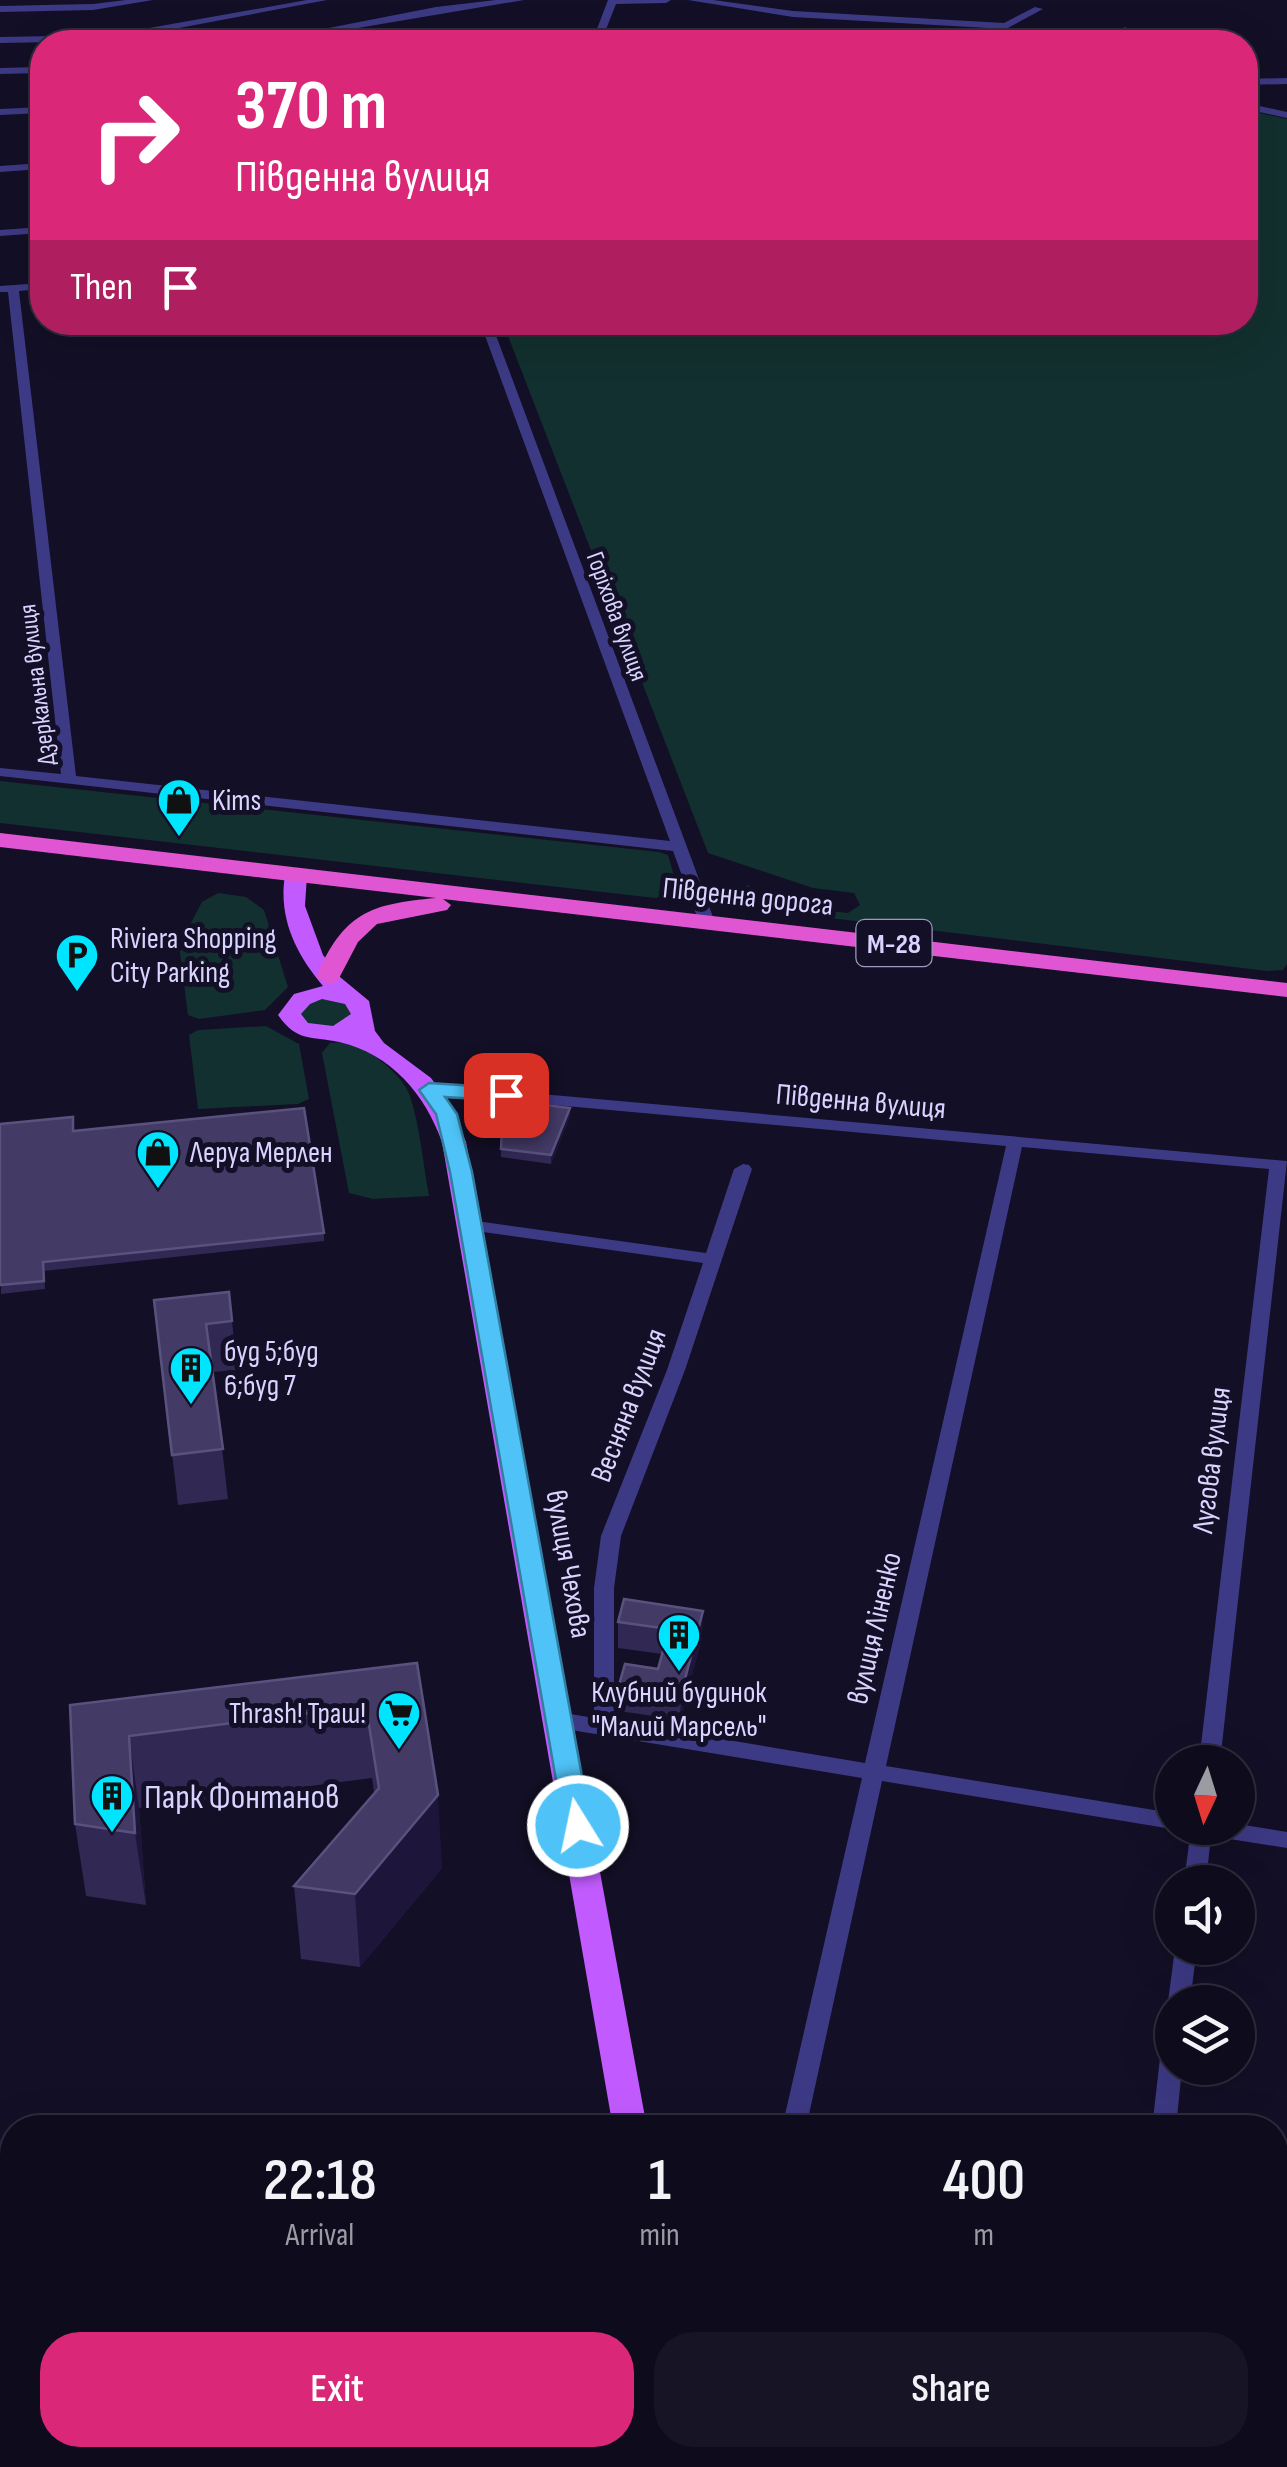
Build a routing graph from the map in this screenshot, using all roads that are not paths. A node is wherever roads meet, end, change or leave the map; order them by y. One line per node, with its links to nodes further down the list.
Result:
1 (148, 0): 7 (street)
2 (322, 0): 9 (street)
3 (519, 0): 10 (street)
4 (666, 0): 6 (street)
5 (693, 0): 8 (street)
6 (613, 1): 11 (street)
7 (0, 9)
8 (1038, 9)
9 (155, 30)
10 (327, 30)
11 (601, 30)
12 (30, 39): 13 (street)
13 (0, 40)
14 (30, 71): 15 (street)
15 (0, 72)
16 (1287, 81): 17 (street)
17 (1258, 82)
18 (1258, 108): 21 (street)
19 (30, 111): 20 (street)
20 (0, 112)
21 (1287, 114)
22 (30, 167): 23 (street)
23 (0, 169)
24 (30, 231): 25 (street)
25 (0, 234)
26 (6, 289): 29 (street, Дзеркальна вулиця)
27 (491, 335): 31 (street, Горіхова вулиця)
28 (0, 772): 29 (street)
29 (69, 779): 31 (street)
30 (0, 840): 32 (highway, М-28)
31 (680, 847): 34 (street, Горіхова вулиця)
32 (296, 875): 33 (highway, М-28); 35 (main road)
33 (501, 902): 34 (highway, Південна дорога / М-28); 36 (highway)
34 (708, 925): 37 (highway, Південна дорога / М-28)
35 (310, 952): 36 (main road); 38 (main road)
36 (328, 977): 39 (main road)
37 (1287, 990)
38 (299, 1000): 39 (main road); 40 (main road)
39 (357, 1007): 40 (main road); 41 (main road, вулиця Чехова)
40 (326, 1034): 41 (main road, вулиця Чехова)
41 (374, 1045): 42 (main road, вулиця Чехова)
42 (429, 1090): 43 (street, Південна вулиця); 46 (main road, вулиця Чехова)
43 (1015, 1143): 44 (street, Південна вулиця); 51 (street, вулиця Ліненко)
44 (1282, 1166): 50 (street, Лугова вулиця)
45 (743, 1169): 47 (street, Весняна вулиця)
46 (469, 1225): 47 (street); 48 (main road, вулиця Чехова)
47 (712, 1259): 49 (street, Весняна вулиця)
48 (559, 1720): 49 (street); 56 (main road, вулиця Чехова)
49 (604, 1728): 51 (street)
50 (1211, 1745)
51 (874, 1772): 52 (street); 57 (street, вулиця Ліненко)
52 (1155, 1818)
53 (1255, 1835): 54 (street)
54 (1287, 1840)
55 (1169, 2085): 58 (street)
56 (628, 2115)
57 (797, 2115)
58 (1165, 2115)

